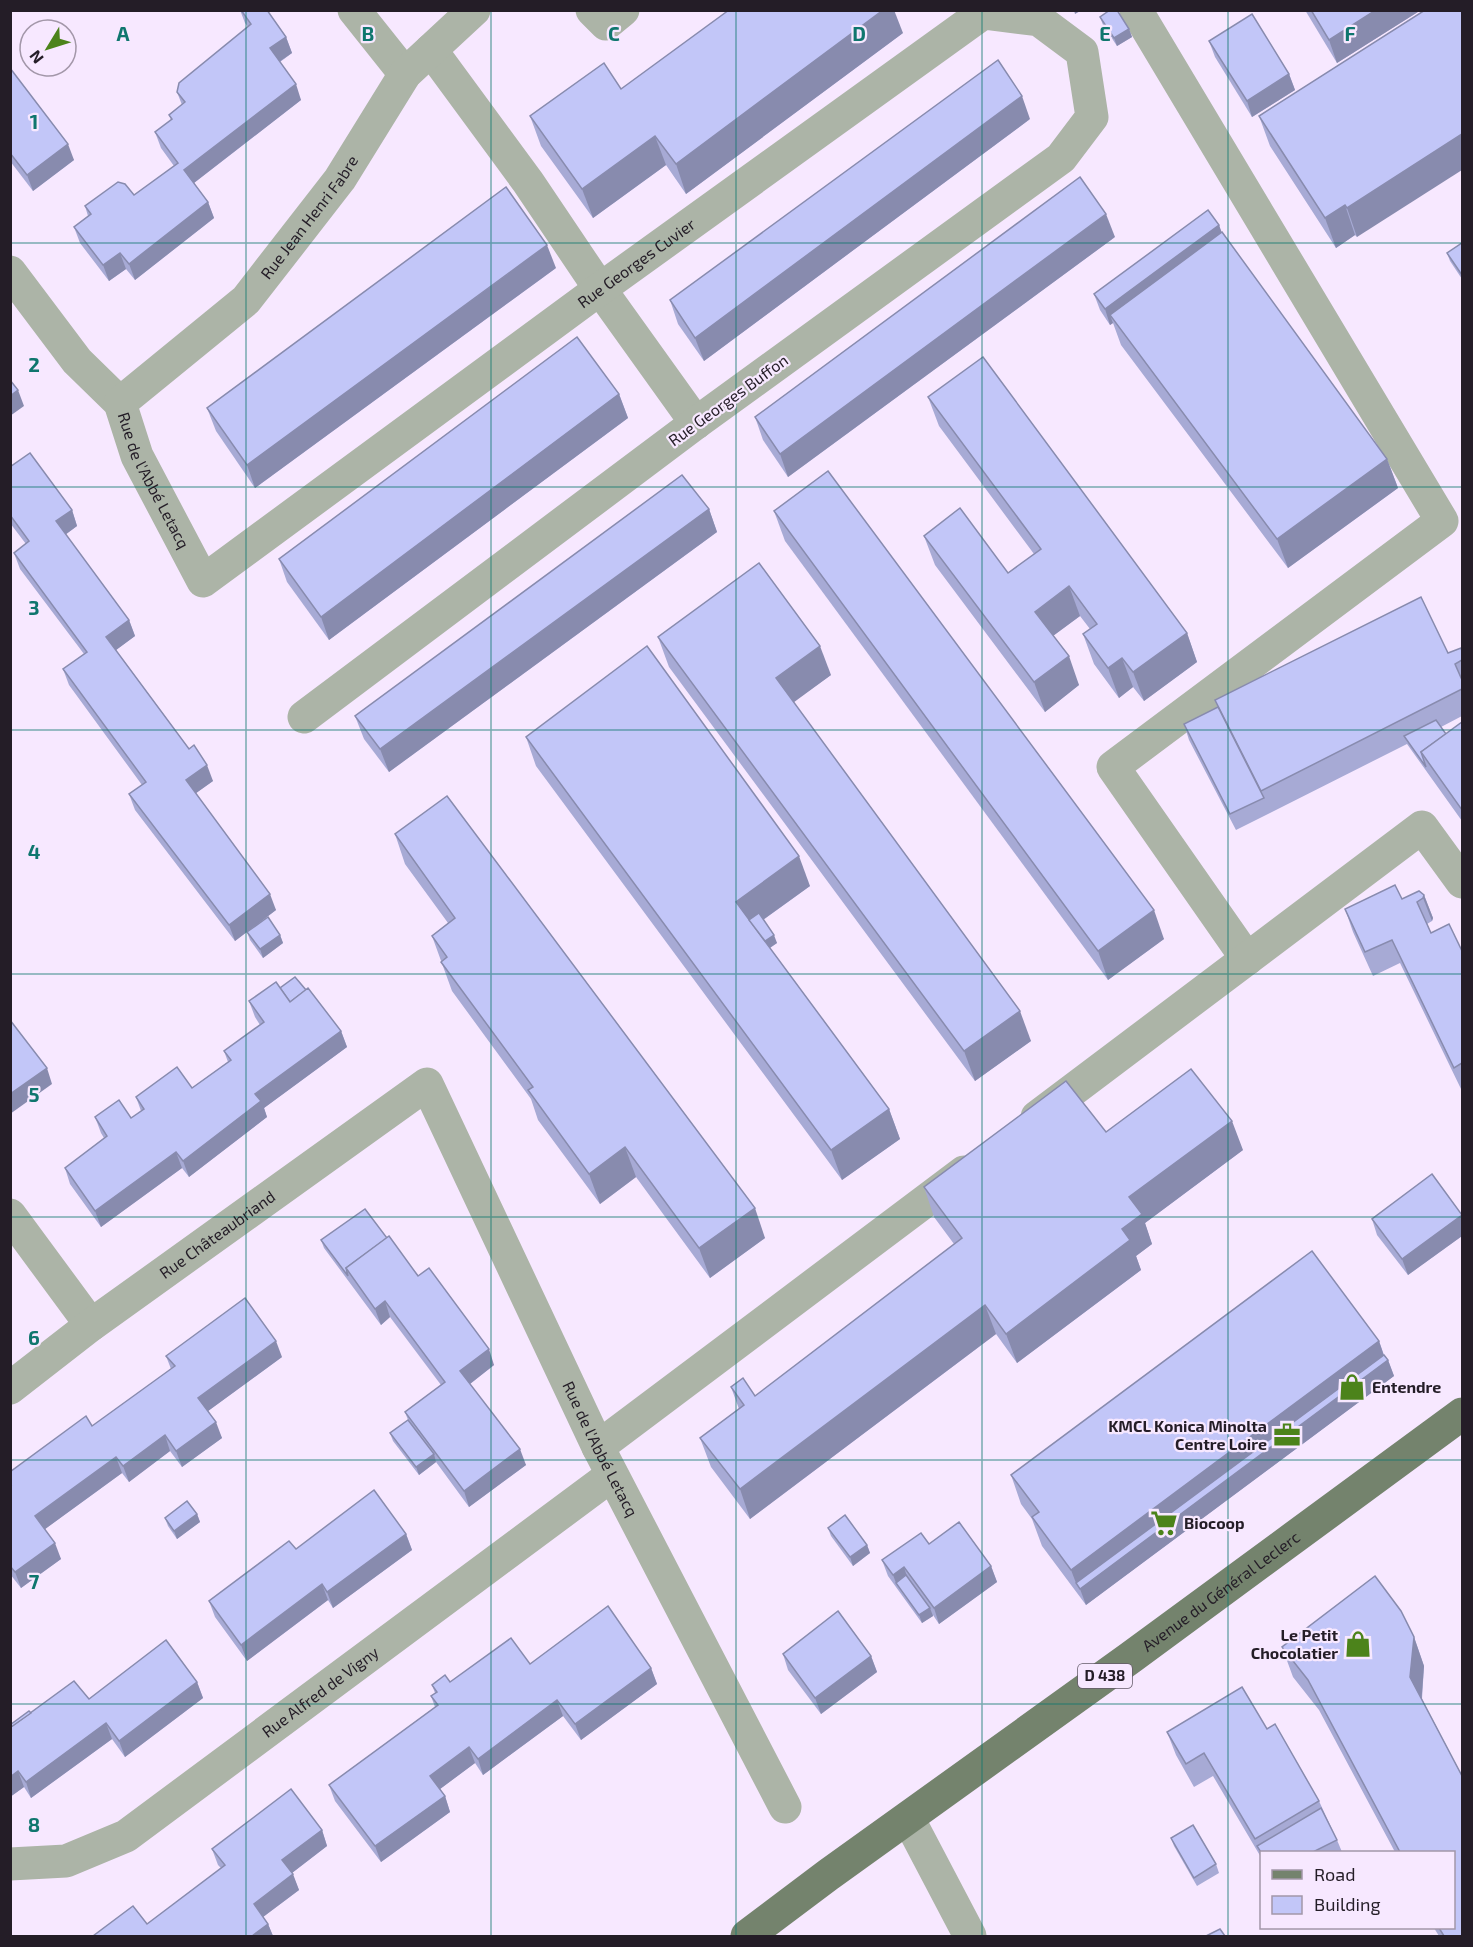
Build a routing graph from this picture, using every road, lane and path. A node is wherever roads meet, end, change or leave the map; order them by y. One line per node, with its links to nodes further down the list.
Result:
1 (354, 10): 9 (street)
2 (474, 10): 7 (street, Rue Jean Henri Fabre)
3 (592, 10): 4 (street)
4 (623, 10)
5 (1136, 10): 17 (street)
6 (1039, 15): 8 (street, Rue Georges Cuvier); 11 (street, Rue Georges Cuvier)
7 (431, 50): 9 (street, Rue Jean Henri Fabre); 11 (street)
8 (1082, 52): 13 (street, Rue Georges Buffon)
9 (405, 74): 12 (street, Rue Jean Henri Fabre)
10 (10, 272): 12 (street, Rue de l'Abbé Letacq)
11 (600, 289): 13 (street); 14 (street, Rue Georges Cuvier)
12 (120, 403): 14 (street, Rue de l'Abbé Letacq)
13 (696, 423): 15 (street, Rue Georges Buffon)
14 (203, 581)
15 (304, 717)
16 (1462, 882): 17 (street)
17 (1247, 959): 19 (street)
18 (427, 1084): 22 (street, Rue Châteaubriand); 25 (street, Rue de l'Abbé Letacq)
19 (1018, 1131)
20 (989, 1153): 25 (street, Rue Alfred de Vigny)
21 (10, 1215): 22 (street)
22 (91, 1325): 23 (street, Rue Châteaubriand)
23 (10, 1389)
24 (1462, 1414): 27 (main road, Avenue du Général Leclerc / D 438)
25 (605, 1461): 26 (street, Rue de l'Abbé Letacq); 28 (street, Rue Alfred de Vigny)
26 (785, 1807)
27 (908, 1818): 29 (main road, Avenue du Général Leclerc / D 438); 30 (street)
28 (10, 1864)
29 (747, 1936)
30 (970, 1936)

